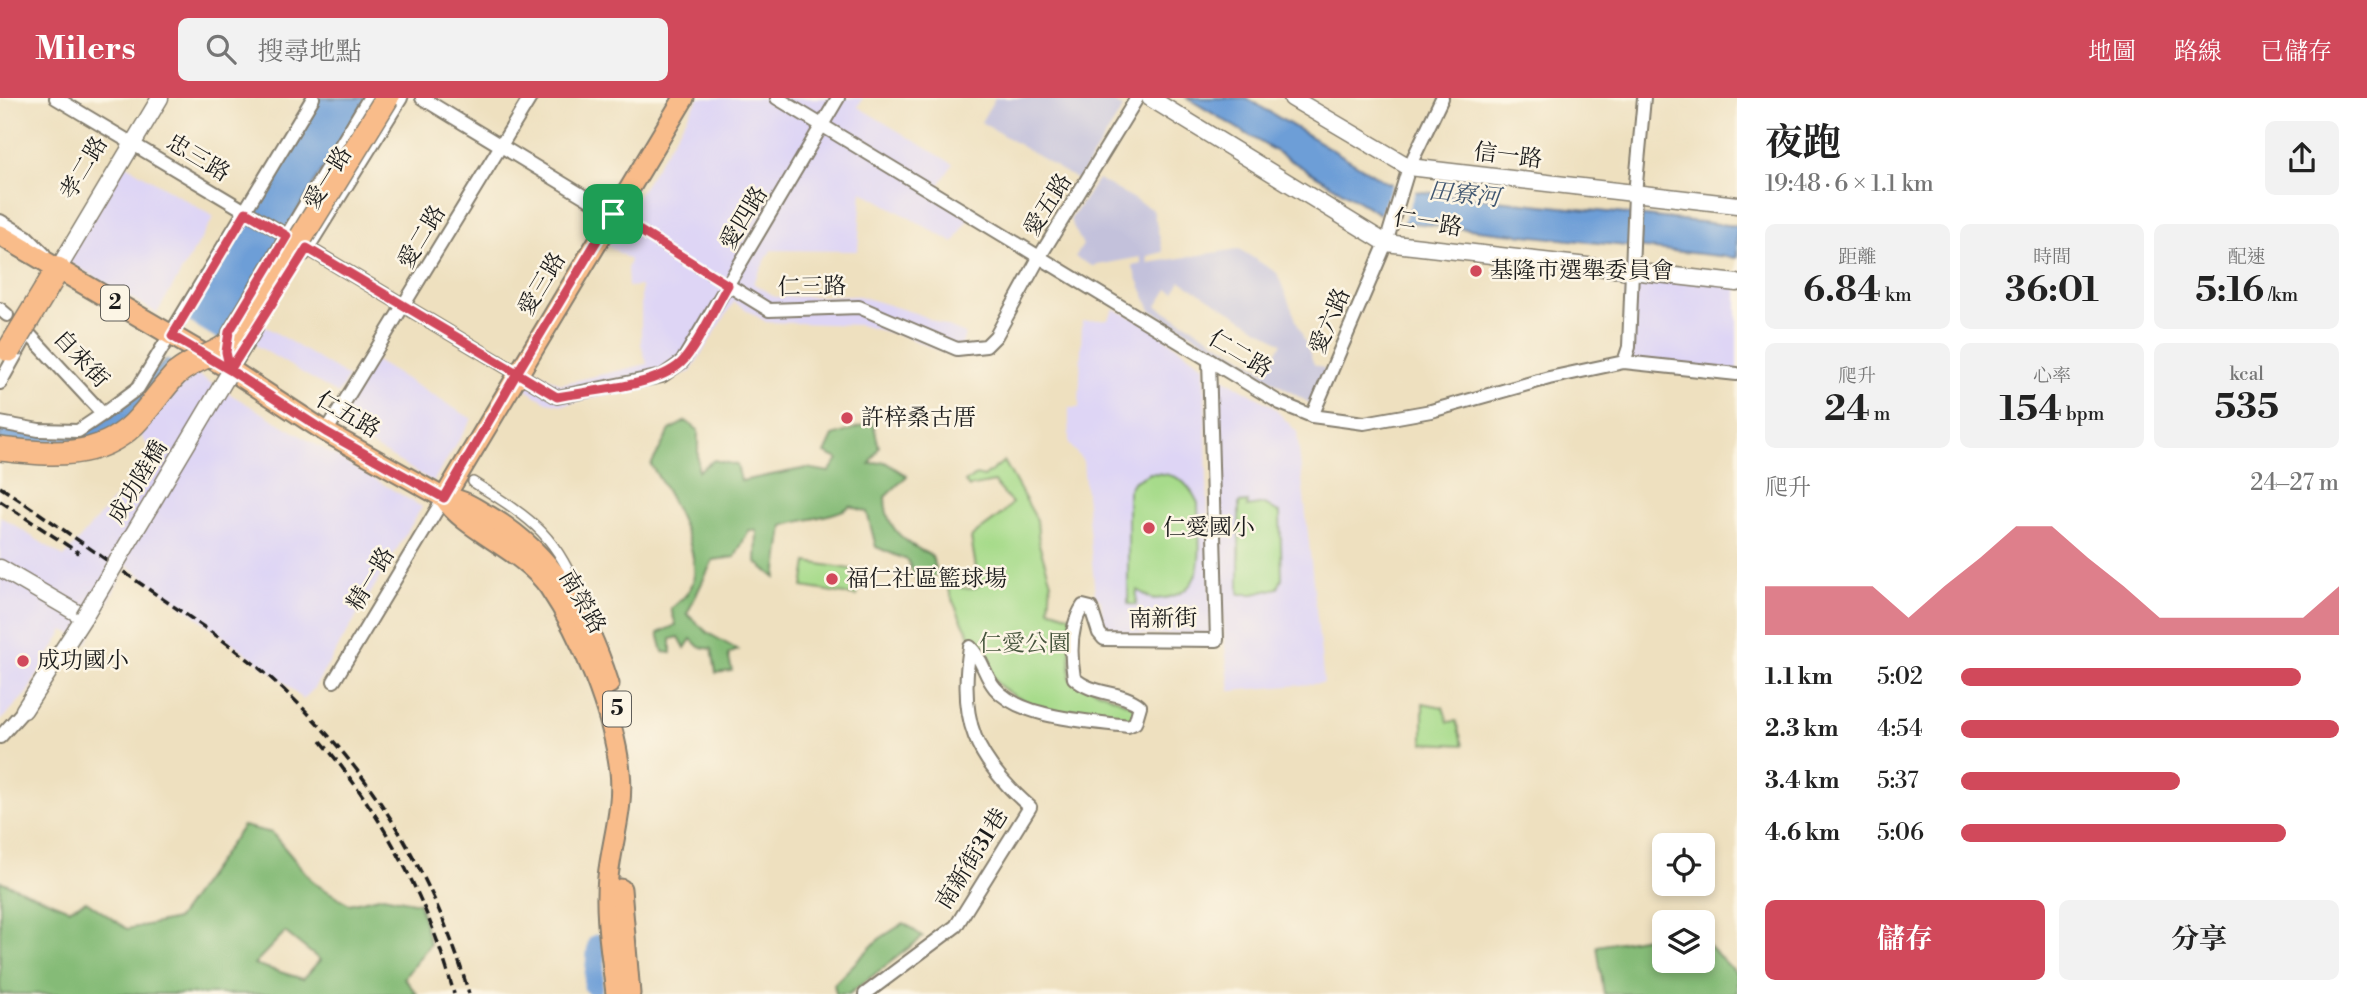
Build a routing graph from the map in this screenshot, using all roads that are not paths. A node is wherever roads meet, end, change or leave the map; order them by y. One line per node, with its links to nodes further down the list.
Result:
1 (56, 98): 20 (street, 忠三路)
2 (152, 98): 20 (street, 孝二路)
3 (160, 98): 20 (street, 孝二路)
4 (313, 98): 25 (street, 自來街)
5 (369, 98): 29 (street, 愛一路)
6 (380, 98): 53 (highway)
7 (387, 98): 54 (highway, bridge)
8 (401, 98): 31 (street, 愛一路)
9 (422, 98): 21 (street, 仁三路)
10 (530, 98): 21 (street, 愛二路)
11 (684, 98): 26 (main road, 愛三路)
12 (777, 98): 19 (street, 仁二路)
13 (838, 98): 19 (street, 愛四路)
14 (1138, 98): 32 (street, 愛五路)
15 (1150, 98): 30 (street, 仁一路)
16 (1292, 98): 22 (street, 信一路)
17 (1442, 98): 22 (street, 愛六路)
18 (1644, 98): 23 (street)
19 (822, 125): 32 (street, 仁二路); 36 (street, 愛四路)
20 (130, 142): 25 (street, 忠三路); 33 (street)
21 (500, 146): 26 (street, 仁三路); 38 (street, 愛二路)
22 (1409, 167): 23 (street, 信一路); 30 (street, 愛六路)
23 (1635, 194): 24 (street, 信一路); 34 (street)
24 (1737, 205)
25 (246, 212): 29 (street, 忠三路); 40 (street, 自來街)
26 (613, 214): 36 (street, 仁三路); 46 (main road, 愛三路)
27 (0, 221): 33 (street)
28 (0, 235): 33 (main road, 2)
29 (287, 236): 31 (street, 忠三路); 45 (street, 愛一路)
30 (1386, 243): 34 (street, 仁一路); 50 (street, 愛六路)
31 (307, 248): 38 (street, 忠三路); 45 (street, 愛一路)
32 (1040, 256): 39 (street, 愛五路); 42 (street, 仁二路)
33 (54, 264): 37 (highway); 40 (main road, 2)
34 (1630, 271): 35 (street, 仁一路); 43 (street)
35 (1737, 283)
36 (728, 285): 39 (street, 仁三路); 46 (street, 愛四路)
37 (41, 286): 41 (highway); 44 (highway, bridge)
38 (404, 306): 46 (street, 愛四路); 52 (street, 愛二路)
39 (996, 336)
40 (171, 340): 45 (main road, 2); 49 (street, 自來街)
41 (0, 342)
42 (1209, 360): 50 (street, 仁二路); 61 (street, 南新街)
43 (1624, 362): 47 (street, 仁二路); 50 (street, 仁二路)
44 (0, 364)
45 (230, 370): 52 (main road, 仁五路 / 2); 58 (street, 成功陸橋, bridge)
46 (517, 373): 56 (main road, 愛三路)
47 (1737, 374)
48 (0, 383): 49 (street, 自來街)
49 (103, 414): 51 (street, 自來街)
50 (1312, 416)
51 (0, 423)
52 (326, 432): 56 (main road, 仁五路 / 2)
53 (0, 436)
54 (0, 449)
55 (473, 482): 59 (street, 南榮路)
56 (444, 498): 59 (main road, 南榮路 / 5); 60 (street, 精一路); 64 (main road, 南榮路 / 5)
57 (0, 568): 58 (street)
58 (84, 617): 62 (street, 成功陸橋)
59 (597, 650): 65 (main road, 南榮路 / 5)
60 (334, 681)
61 (1140, 706): 66 (street, 南新街31巷)
62 (24, 710): 63 (street)
63 (0, 737)
64 (616, 994)
65 (630, 994)
66 (866, 994)

